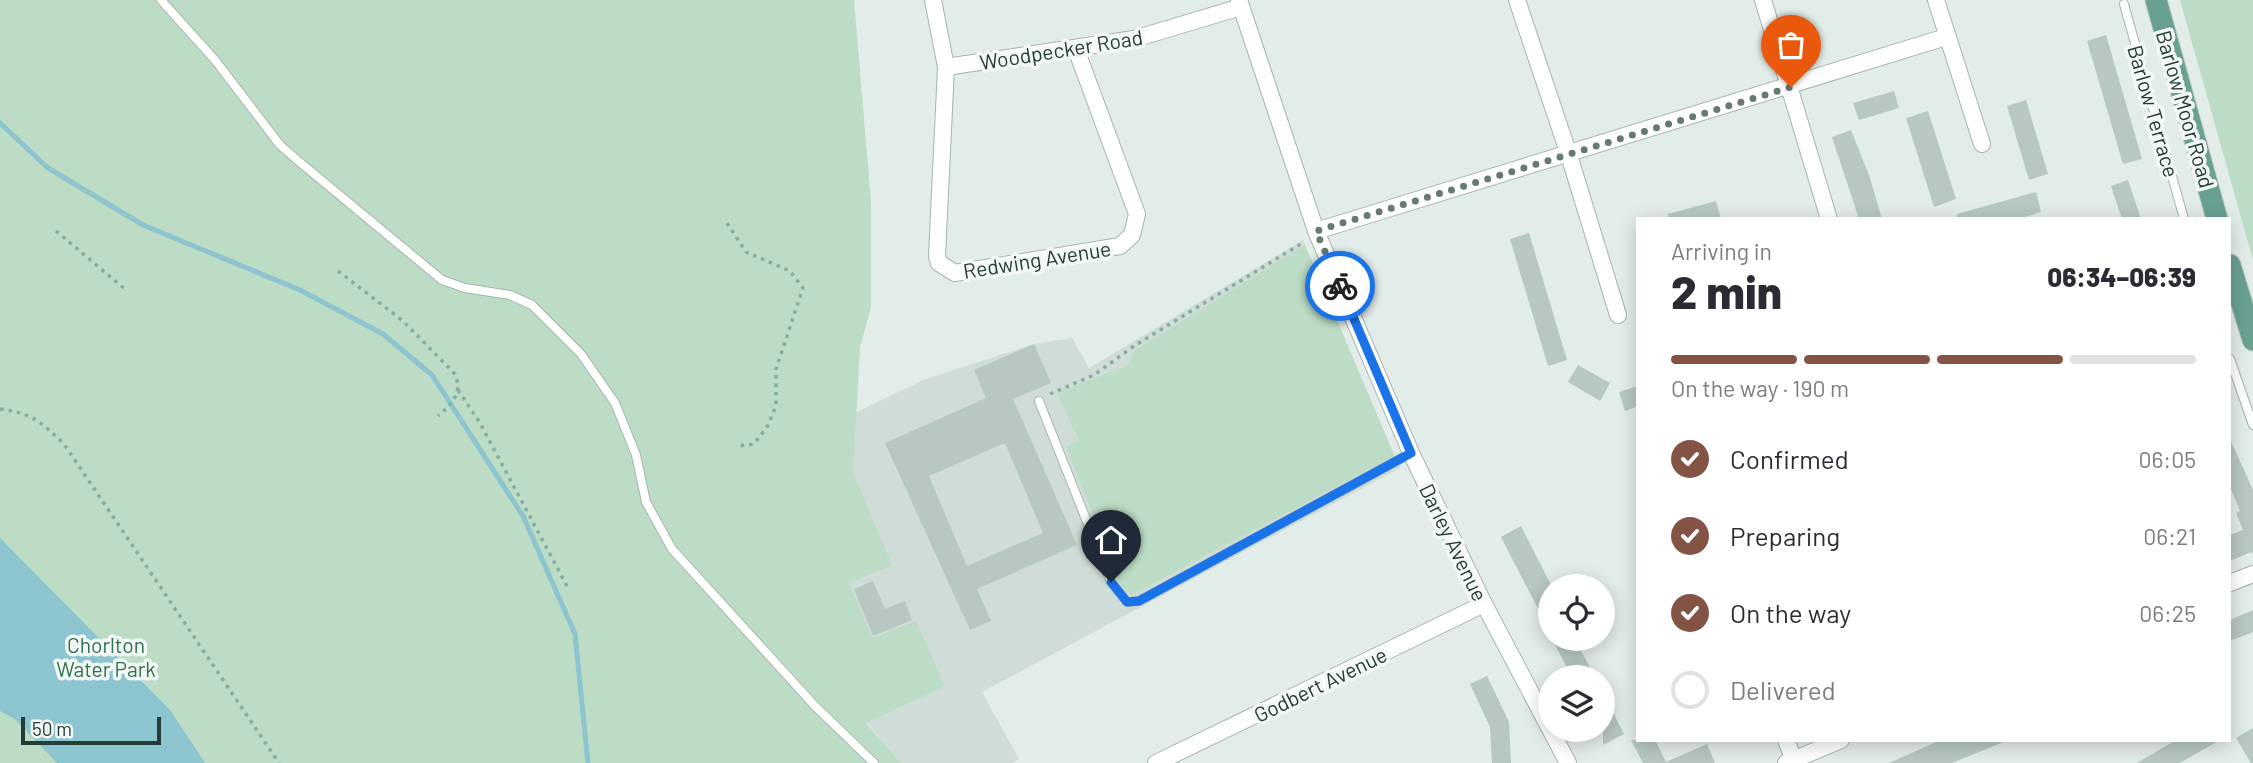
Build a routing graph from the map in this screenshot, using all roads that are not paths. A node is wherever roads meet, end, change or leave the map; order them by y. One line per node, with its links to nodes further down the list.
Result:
1 (161, 0): 32 (lane)
2 (933, 0): 11 (street)
3 (1517, 0): 14 (street)
4 (1763, 0): 12 (street)
5 (1936, 0): 9 (street)
6 (2155, 0): 17 (main road, Barlow Moor Road)
7 (1240, 3): 10 (street, Woodpecker Road); 18 (street, Darley Avenue)
8 (2124, 4): 16 (lane, Barlow Terrace)
9 (1946, 37): 12 (street); 13 (street)
10 (1076, 49): 11 (street, Woodpecker Road); 11 (street, Redwing Avenue)
11 (946, 67)
12 (1791, 87): 14 (street); 15 (street)
13 (1982, 144)
14 (1568, 152): 18 (street); 20 (street)
15 (1828, 217)
16 (2183, 217)
17 (2216, 217)
18 (1316, 231): 25 (street, Darley Avenue)
19 (2231, 268): 21 (main road)
20 (1618, 315)
21 (2253, 340)
22 (2231, 362): 24 (lane)
23 (1039, 401): 25 (lane)
24 (2253, 425)
25 (1411, 453): 28 (street, Darley Avenue)
26 (2253, 574): 27 (street)
27 (2231, 583)
28 (1484, 604): 33 (street, Godbert Avenue); 34 (street, Darley Avenue)
29 (1786, 742): 31 (street)
30 (1836, 742): 31 (street)
31 (1790, 761)
32 (874, 763)
33 (1156, 763)
34 (1568, 763)

